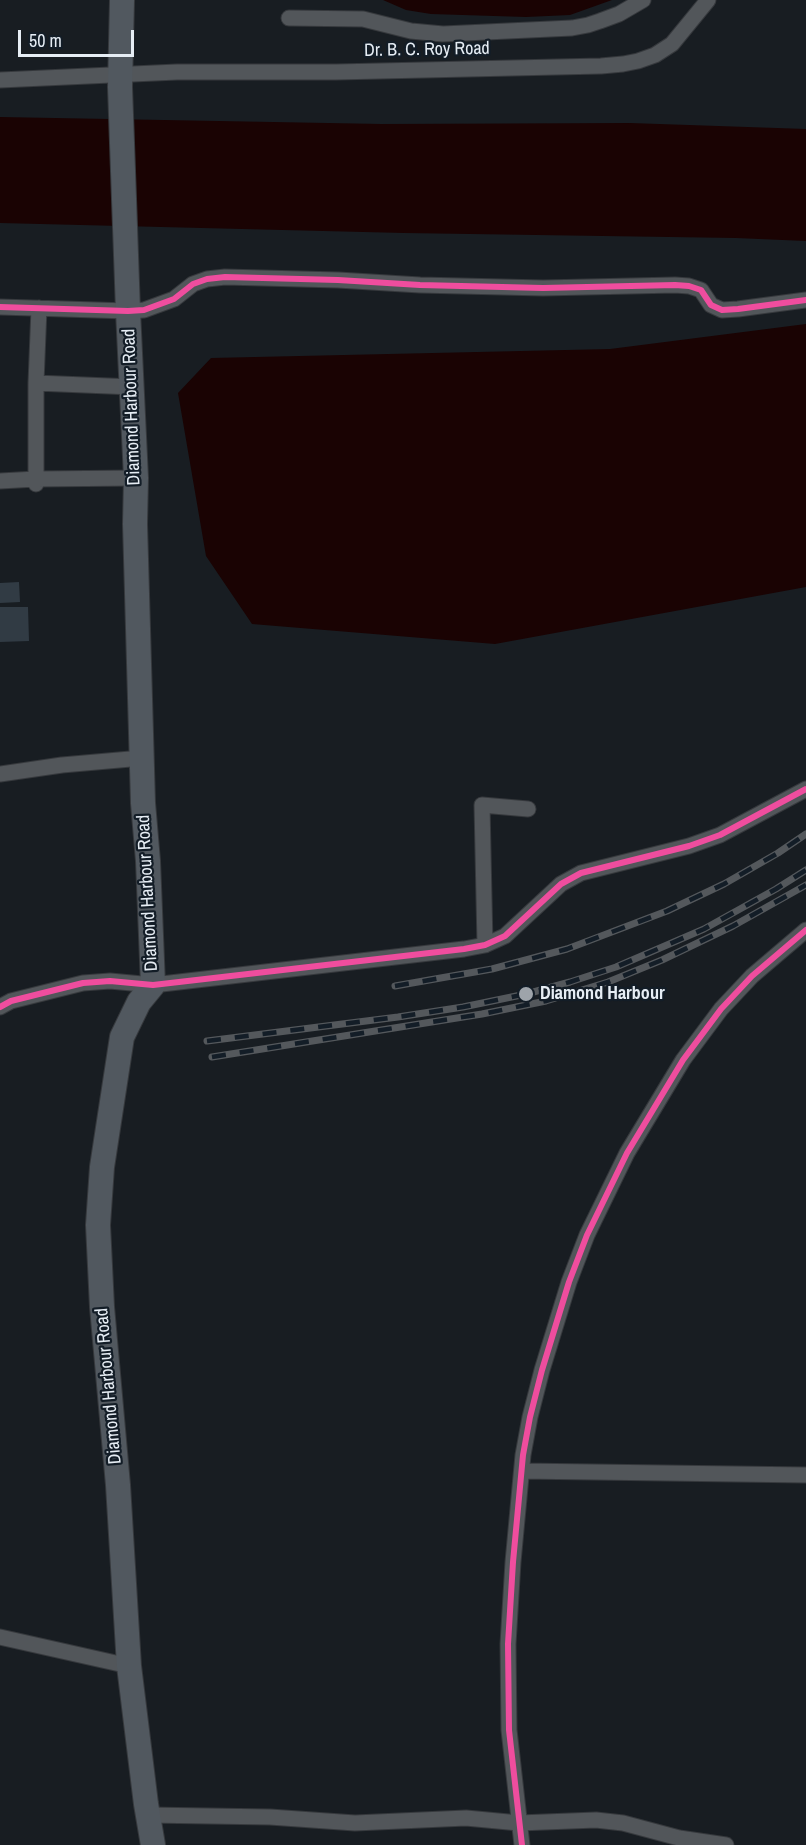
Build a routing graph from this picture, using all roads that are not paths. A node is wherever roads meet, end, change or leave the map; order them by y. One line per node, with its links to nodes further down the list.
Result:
1 (122, 0): 6 (highway, Diamond Harbour Road)
2 (643, 0): 4 (street)
3 (708, 0): 6 (street, Dr. B. C. Roy Road)
4 (289, 18)
5 (0, 80): 6 (street, Dr. B. C. Roy Road)
6 (121, 80): 10 (highway, Diamond Harbour Road)
7 (806, 300): 10 (street)
8 (0, 307): 9 (street)
9 (39, 308): 10 (street); 11 (street)
10 (128, 312): 12 (highway, Diamond Harbour Road)
11 (36, 383): 12 (street); 15 (street)
12 (133, 387): 13 (highway, Diamond Harbour Road)
13 (136, 478): 15 (street); 16 (highway, Diamond Harbour Road)
14 (0, 481): 15 (street)
15 (36, 482)
16 (142, 758): 17 (street); 22 (highway, Diamond Harbour Road)
17 (0, 774)
18 (806, 789): 21 (street)
19 (528, 808): 21 (street)
20 (806, 930): 24 (street)
21 (485, 945): 22 (street)
22 (153, 985): 23 (street); 27 (highway, Diamond Harbour Road)
23 (0, 1007)
24 (522, 1471): 25 (street); 29 (street)
25 (806, 1475)
26 (0, 1637): 27 (street)
27 (129, 1666): 28 (highway, Diamond Harbour Road)
28 (148, 1815): 29 (street); 31 (highway, Diamond Harbour Road)
29 (519, 1823): 30 (street); 32 (street)
30 (687, 1842): 33 (street)
31 (153, 1845)
32 (522, 1845)
33 (726, 1845)

